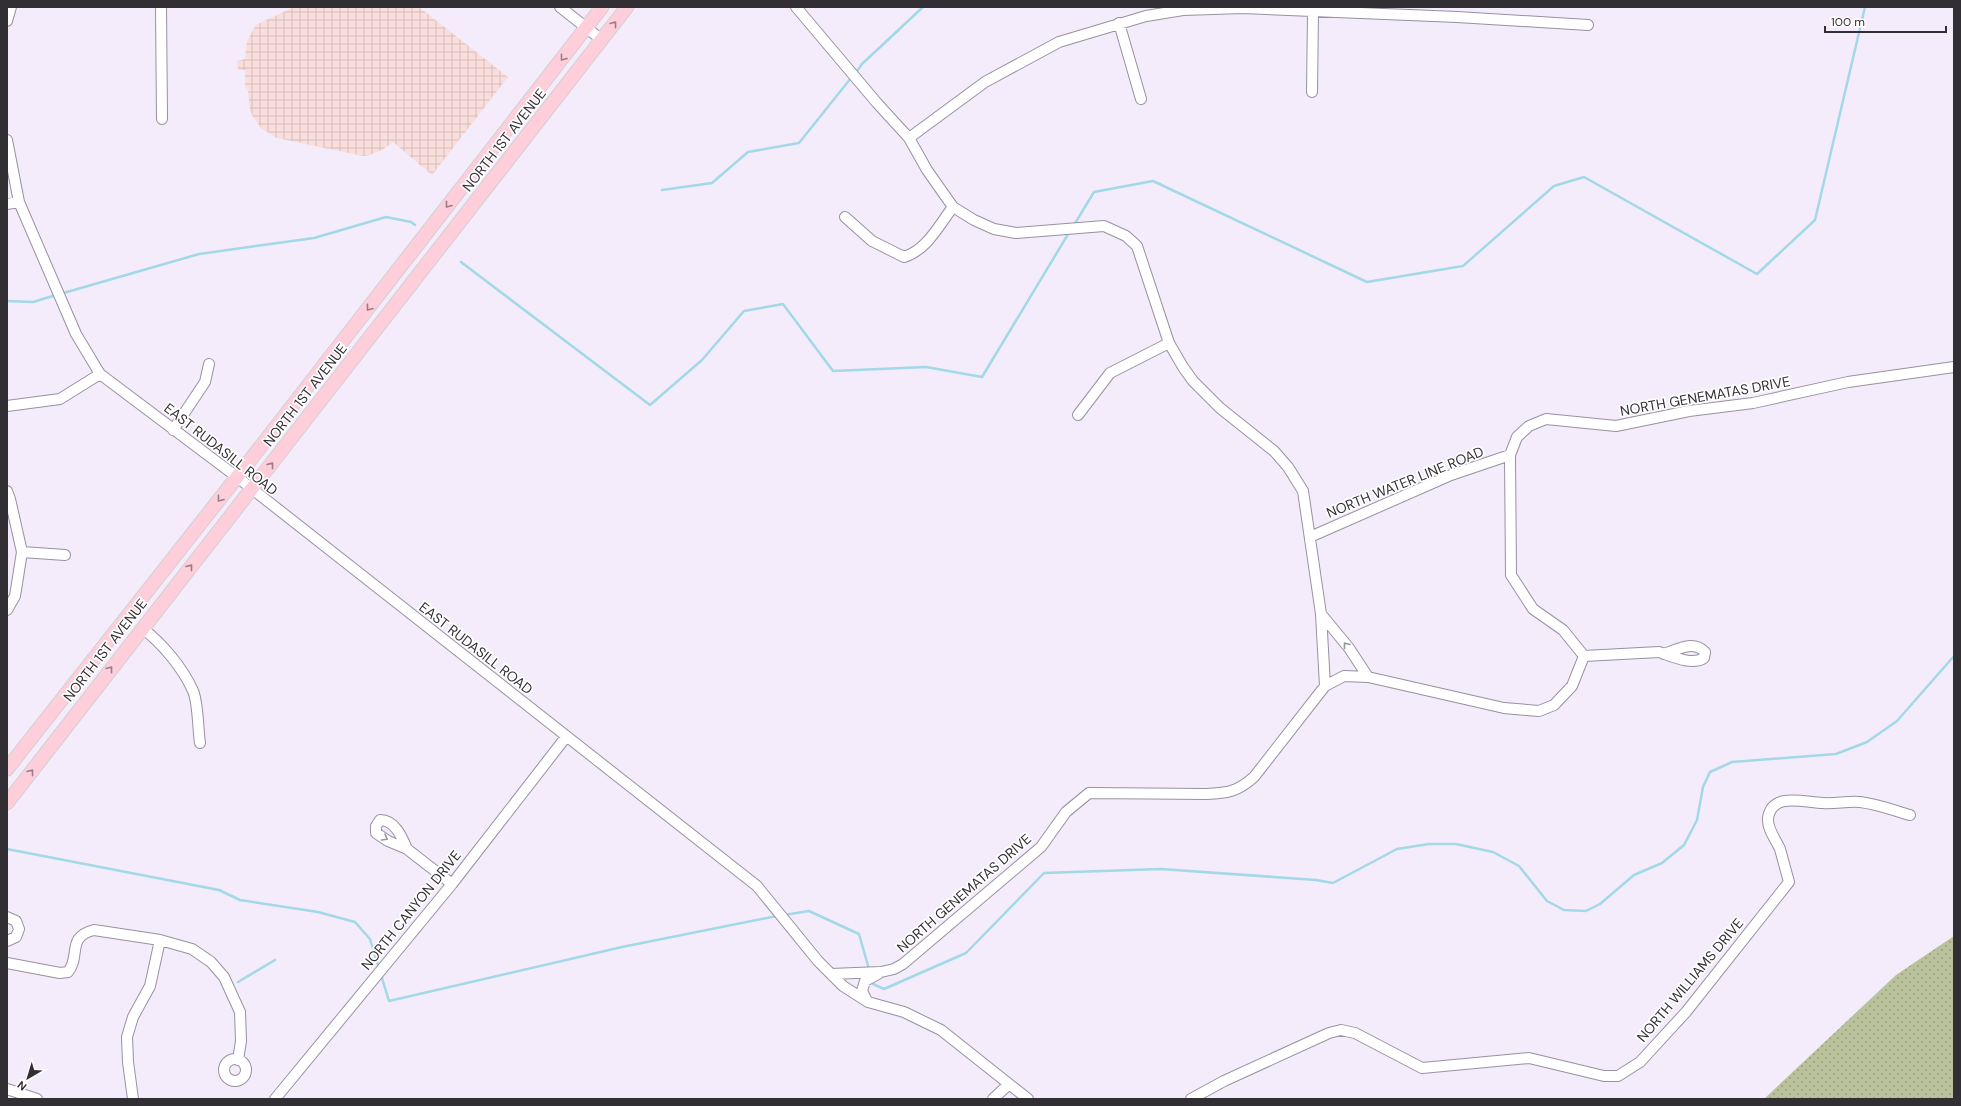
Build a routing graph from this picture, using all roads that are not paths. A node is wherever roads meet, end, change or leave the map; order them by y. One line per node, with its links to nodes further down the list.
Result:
1 (11, 7): 10 (street)
2 (161, 7): 17 (street)
3 (560, 7): 13 (street)
4 (602, 7): 13 (main road, NORTH 1ST AVENUE)
5 (627, 7): 14 (main road, NORTH 1ST AVENUE, one-way to 5)
6 (796, 7): 18 (street)
7 (1243, 8): 8 (street); 11 (street)
8 (1313, 12): 9 (street); 15 (street)
9 (1458, 12): 12 (street)
10 (7, 21)
11 (1119, 23): 16 (street); 18 (street)
12 (1588, 25)
13 (587, 28): 14 (street); 32 (main road, NORTH 1ST AVENUE, one-way to 32)
14 (602, 40): 33 (main road, NORTH 1ST AVENUE, one-way to 14)
15 (1312, 92)
16 (1141, 99)
17 (162, 119)
18 (909, 138): 22 (street)
19 (7, 140): 20 (street, EAST RUDASILL ROAD)
20 (19, 202): 21 (street); 27 (street, EAST RUDASILL ROAD)
21 (7, 204)
22 (953, 207): 23 (street); 24 (street)
23 (844, 216)
24 (1169, 343): 29 (street); 35 (street)
25 (209, 364): 30 (street)
26 (1954, 367): 31 (street, NORTH GENEMATAS DRIVE)
27 (100, 374): 28 (street); 30 (street, EAST RUDASILL ROAD)
28 (7, 406)
29 (1078, 415)
30 (173, 430): 32 (street, EAST RUDASILL ROAD)
31 (1510, 456): 35 (street, NORTH WATER LINE ROAD); 42 (street, NORTH GENEMATAS DRIVE)
32 (237, 477): 33 (street, EAST RUDASILL ROAD); 47 (main road, NORTH 1ST AVENUE, one-way to 47)
33 (252, 490): 40 (main road, NORTH 1ST AVENUE, one-way to 33); 45 (street, EAST RUDASILL ROAD)
34 (7, 491): 36 (street)
35 (1310, 537): 39 (street)
36 (22, 552): 37 (street); 38 (street)
37 (65, 555)
38 (7, 610)
39 (1321, 614): 43 (street, one-way to 39); 44 (street)
40 (142, 628): 46 (street); 48 (main road, NORTH 1ST AVENUE, one-way to 40)
41 (1664, 654): 42 (street)
42 (1584, 656): 43 (street, NORTH GENEMATAS DRIVE)
43 (1368, 677): 44 (street, NORTH GENEMATAS DRIVE)
44 (1325, 686): 56 (street, NORTH GENEMATAS DRIVE)
45 (566, 737): 51 (street, NORTH CANYON DRIVE); 57 (street, EAST RUDASILL ROAD)
46 (200, 743)
47 (7, 769)
48 (7, 803)
49 (1910, 815): 67 (street, NORTH WILLIAMS DRIVE)
50 (407, 849): 51 (street)
51 (452, 884): 64 (street, NORTH CANYON DRIVE)
52 (7, 917): 54 (street)
53 (160, 940): 55 (street); 59 (street); 63 (street)
54 (7, 941)
55 (7, 963)
56 (884, 971): 57 (street, NORTH GENEMATAS DRIVE); 58 (street)
57 (831, 974): 58 (street, EAST RUDASILL ROAD)
58 (867, 1001): 60 (street, EAST RUDASILL ROAD)
59 (238, 1060)
60 (1009, 1084): 65 (street); 66 (street, EAST RUDASILL ROAD)
61 (7, 1089): 62 (street)
62 (37, 1099)
63 (133, 1099)
64 (275, 1099)
65 (993, 1099)
66 (1028, 1099)
67 (1191, 1099)

